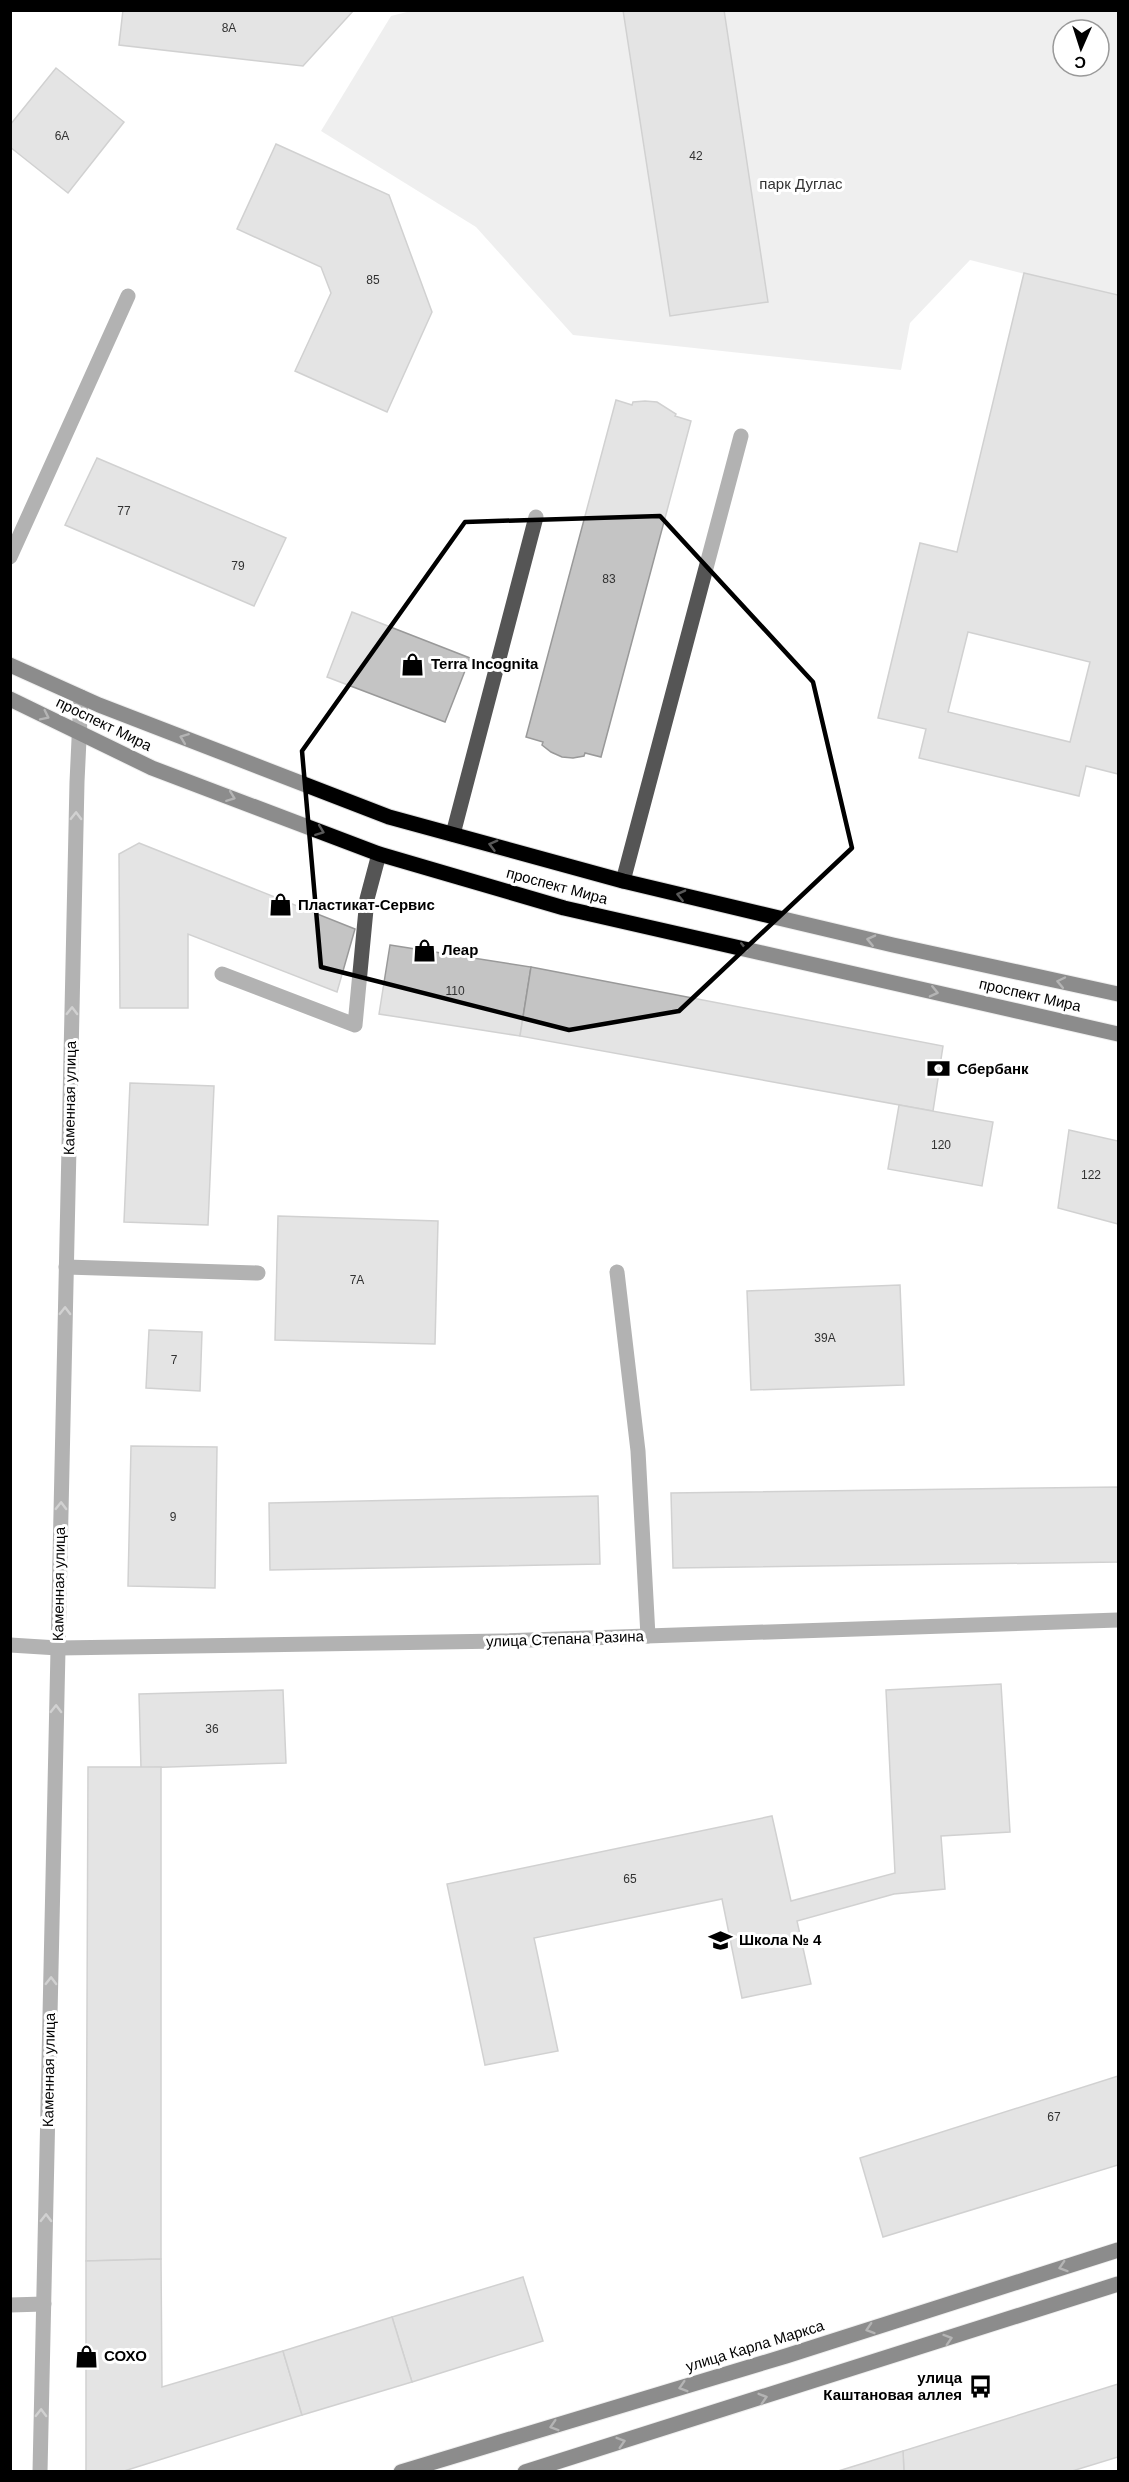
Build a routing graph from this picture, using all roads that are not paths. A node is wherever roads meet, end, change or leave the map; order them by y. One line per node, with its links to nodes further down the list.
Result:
1 (128, 296): 4 (street)
2 (741, 436): 11 (street)
3 (536, 517): 9 (street)
4 (10, 557)
5 (10, 665): 6 (main road, проспект Мира)
6 (81, 697): 8 (street, Каменная улица); 9 (main road, проспект Мира, one-way to 6)
7 (10, 699): 8 (main road, проспект Мира, one-way to 8)
8 (80, 733): 10 (main road, проспект Мира, one-way to 10); 15 (street, Каменная улица, one-way to 8)
9 (453, 834): 11 (main road, проспект Мира, one-way to 9)
10 (379, 854): 12 (street); 14 (main road, проспект Мира, one-way to 14)
11 (622, 881): 13 (main road, проспект Мира, one-way to 11)
12 (222, 974)
13 (1119, 994)
14 (1119, 1034)
15 (66, 1267): 17 (street); 21 (street, Каменная улица, one-way to 15)
16 (616, 1272): 19 (street)
17 (258, 1273)
18 (1119, 1620): 19 (street, улица Степана Разина)
19 (648, 1636): 21 (street, улица Степана Разина)
20 (10, 1645): 21 (street, улица Степана Разина)
21 (58, 1648): 24 (street, Каменная улица, one-way to 21)
22 (1119, 2250): 27 (main road, улица Карла Маркса, one-way to 27)
23 (1119, 2284): 28 (main road, one-way to 23)
24 (44, 2304): 25 (street); 26 (street, Каменная улица, one-way to 24)
25 (10, 2305)
26 (40, 2472)
27 (401, 2472)
28 (525, 2472)

